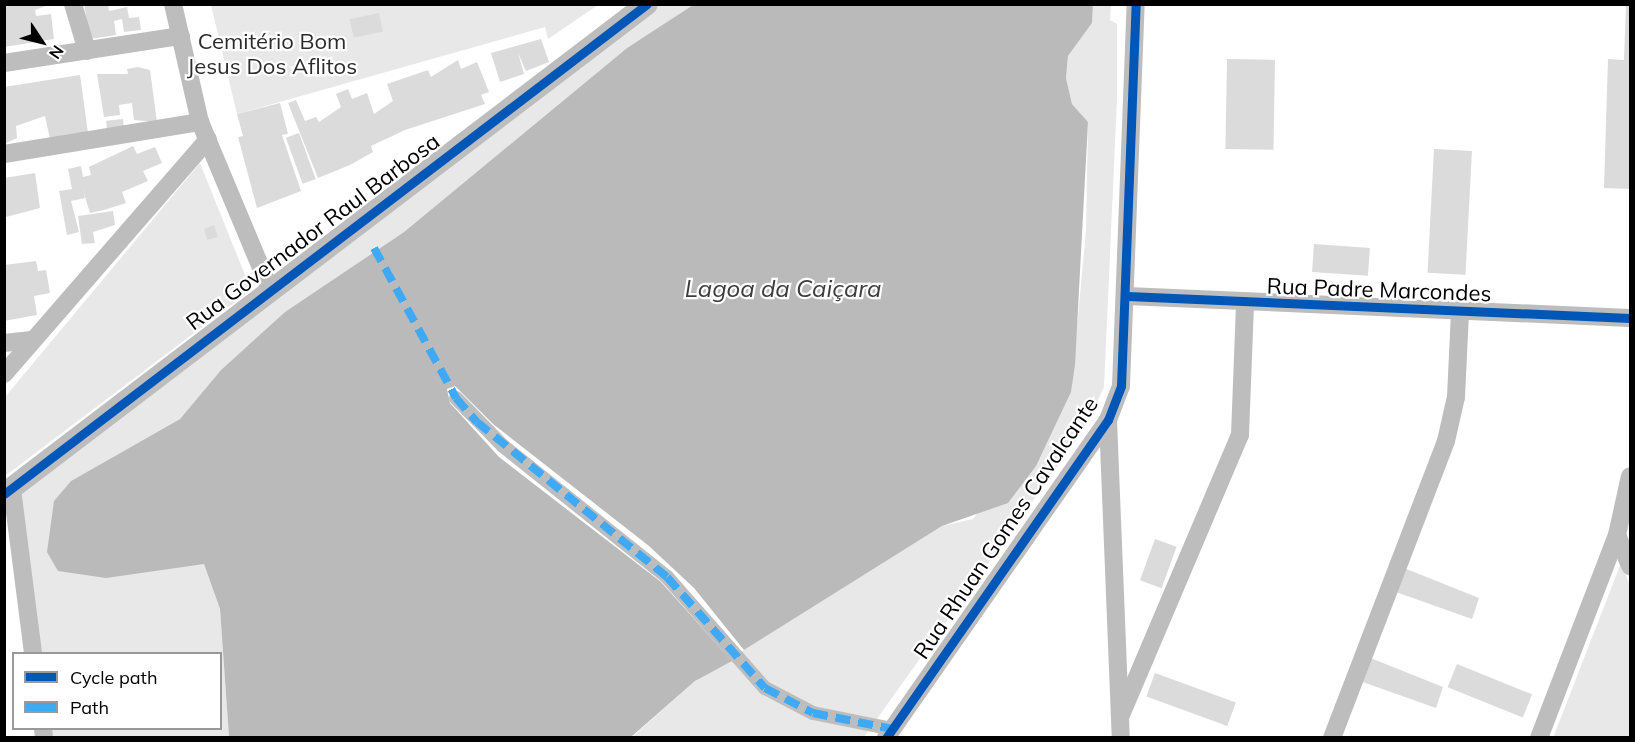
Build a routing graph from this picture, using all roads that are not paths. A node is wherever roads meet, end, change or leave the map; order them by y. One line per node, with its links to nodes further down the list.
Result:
1 (73, 4): 8 (street)
2 (173, 4): 7 (street)
3 (628, 4): 6 (street)
4 (647, 4): 6 (street, Rua Governador Raul Barbosa)
5 (1136, 4): 14 (street, Rua Rhuan Gomes Cavalcante)
6 (617, 27): 13 (street, Rua Governador Raul Barbosa)
7 (181, 36): 8 (street); 10 (street)
8 (87, 51): 9 (street)
9 (4, 63)
10 (200, 122): 11 (street); 12 (street)
11 (208, 139): 13 (street); 18 (street)
12 (4, 154)
13 (270, 289): 24 (street, Rua Governador Raul Barbosa)
14 (1127, 296): 15 (street, Rua Padre Marcondes); 22 (street, Rua Rhuan Gomes Cavalcante)
15 (1245, 305): 16 (street, Rua Padre Marcondes); 28 (street)
16 (1460, 312): 17 (street, Rua Padre Marcondes); 31 (street)
17 (1630, 318)
18 (32, 340): 19 (street); 20 (street)
19 (4, 343)
20 (4, 374)
21 (456, 398): 29 (street)
22 (1108, 420): 28 (street); 29 (street, Rua Rhuan Gomes Cavalcante)
23 (1630, 476): 25 (street)
24 (8, 491): 27 (street)
25 (1617, 535): 26 (street); 32 (street)
26 (1630, 566)
27 (33, 652)
28 (1121, 715): 30 (street)
29 (889, 733)
30 (1121, 738)
31 (1332, 738)
32 (1539, 738)

